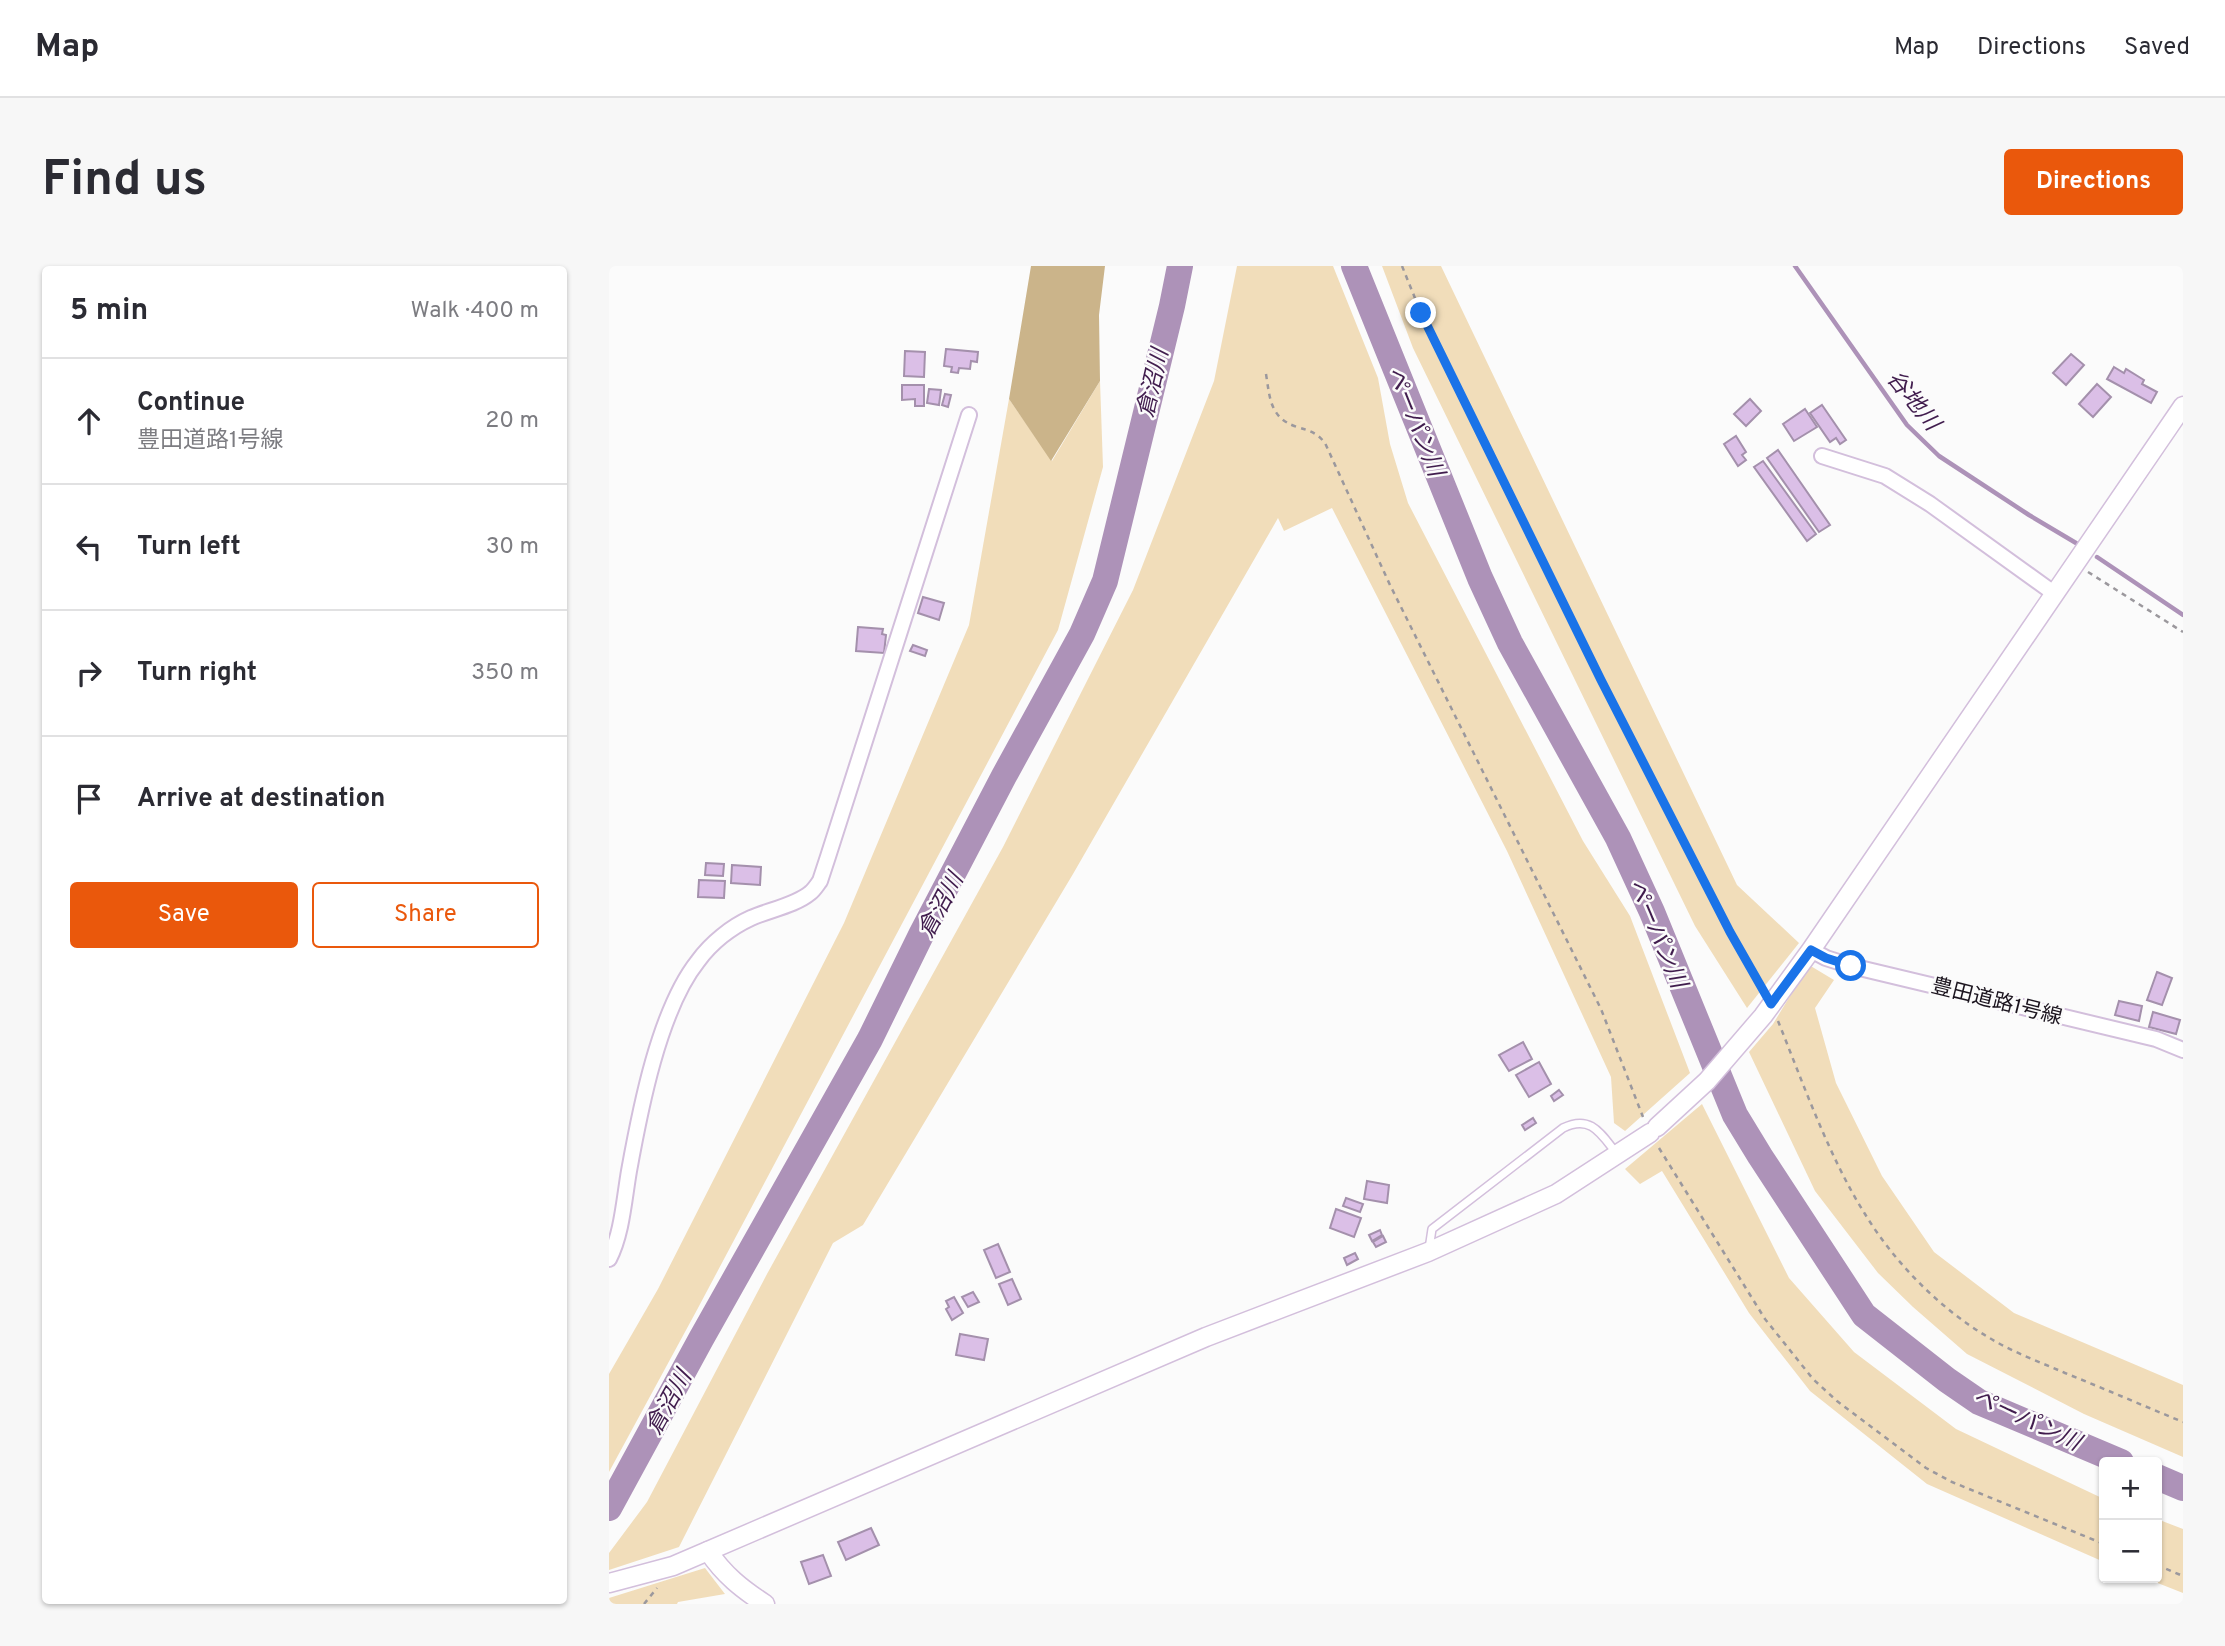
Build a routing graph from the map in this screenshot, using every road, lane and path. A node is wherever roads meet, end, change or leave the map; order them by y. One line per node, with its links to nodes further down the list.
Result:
1 (1402, 266): 10 (path)
2 (1266, 374): 12 (path)
3 (2183, 406): 6 (street)
4 (969, 415): 15 (street)
5 (1822, 456): 7 (street)
6 (2075, 564): 7 (street); 8 (path)
7 (2056, 594): 9 (street)
8 (2183, 632)
9 (1811, 950): 10 (street); 11 (street, 豊田道路1号線)
10 (1767, 1010): 12 (street); 16 (path)
11 (2183, 1050)
12 (1653, 1130): 13 (street); 17 (path)
13 (1617, 1155): 14 (street); 14 (lane)
14 (1428, 1252): 18 (street)
15 (609, 1259)
16 (2183, 1422)
17 (2099, 1542)
18 (708, 1551): 21 (street); 22 (street)
19 (2162, 1567): 20 (path)
20 (2183, 1576)
21 (609, 1583)
22 (765, 1604)

